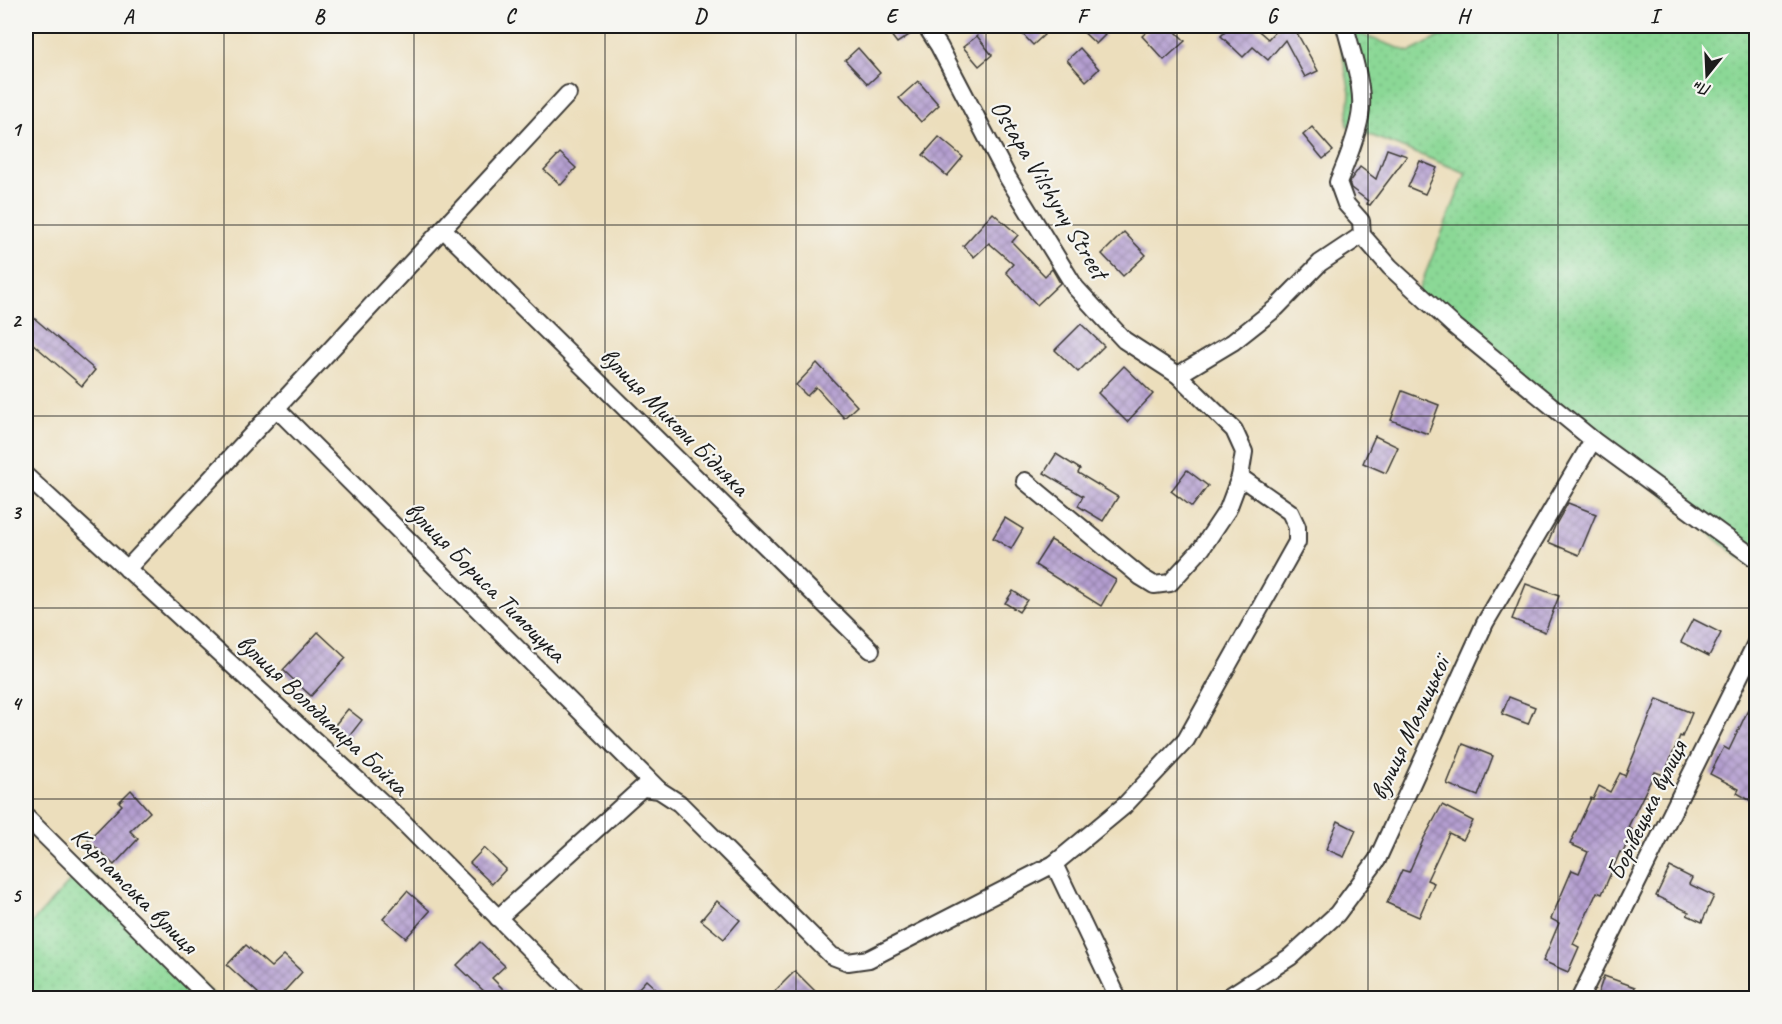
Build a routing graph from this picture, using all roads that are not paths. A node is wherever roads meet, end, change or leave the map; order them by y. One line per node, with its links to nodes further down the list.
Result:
1 (926, 26): 6 (street, Ostapa Vilshyny Street)
2 (1345, 26): 5 (street)
3 (568, 94): 4 (street)
4 (443, 229): 7 (street); 15 (street, вулиця Миколи Бідняка)
5 (1362, 235): 6 (street); 8 (street)
6 (1178, 375): 10 (street, Ostapa Vilshyny Street)
7 (277, 409): 13 (street); 16 (street, вулиця Бориса Тимощука)
8 (1593, 440): 12 (street); 23 (street, вулиця Малицької)
9 (26, 476): 13 (street, вулиця Володимира Бойка)
10 (1240, 477): 11 (street); 18 (street, вулиця Бориса Тимощука)
11 (1025, 481)
12 (1756, 559)
13 (128, 569): 19 (street, вулиця Володимира Бойка)
14 (1756, 643): 24 (street, Борівецька вулиця)
15 (871, 650)
16 (659, 790): 18 (street, вулиця Бориса Тимощука); 19 (street)
17 (26, 817): 20 (street, Карпатська вулиця)
18 (1053, 864): 22 (street)
19 (498, 918): 21 (street, вулиця Володимира Бойка)
20 (209, 999)
21 (578, 999)
22 (1118, 999)
23 (1227, 999)
24 (1580, 999)

